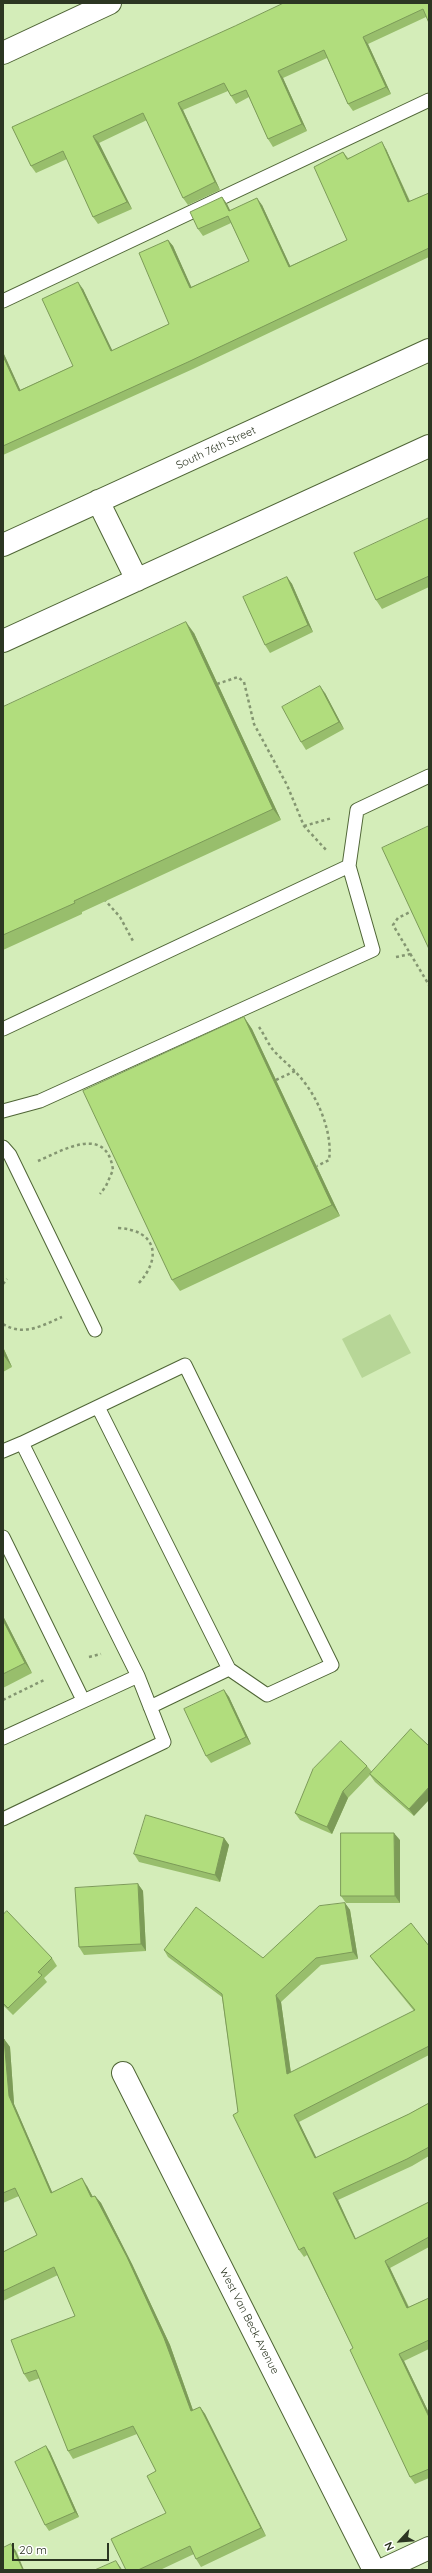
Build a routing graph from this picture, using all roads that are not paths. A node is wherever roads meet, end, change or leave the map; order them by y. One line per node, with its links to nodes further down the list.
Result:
1 (110, 3): 2 (main road)
2 (3, 53)
3 (429, 100): 4 (lane)
4 (3, 301)
5 (429, 350): 7 (main road, South 76th Street)
6 (429, 446): 9 (main road)
7 (98, 502): 8 (main road, South 76th Street); 9 (main road)
8 (3, 545)
9 (137, 580): 10 (main road)
10 (3, 641)
11 (429, 776): 12 (lane)
12 (349, 866): 13 (lane); 14 (lane)
13 (3, 1029)
14 (3, 1111)
15 (3, 1147): 16 (lane)
16 (95, 1330)
17 (98, 1407): 18 (lane); 21 (lane); 21 (lane)
18 (22, 1443): 19 (lane); 22 (lane)
19 (3, 1451)
20 (3, 1537): 23 (lane)
21 (229, 1669): 24 (lane)
22 (138, 1676): 23 (lane); 24 (lane)
23 (83, 1700): 25 (lane)
24 (150, 1707): 26 (lane)
25 (3, 1738)
26 (3, 1819)
27 (123, 2073): 29 (main road, West Van Beck Avenue)
28 (429, 2548): 30 (main road)
29 (374, 2570)
30 (382, 2570)

